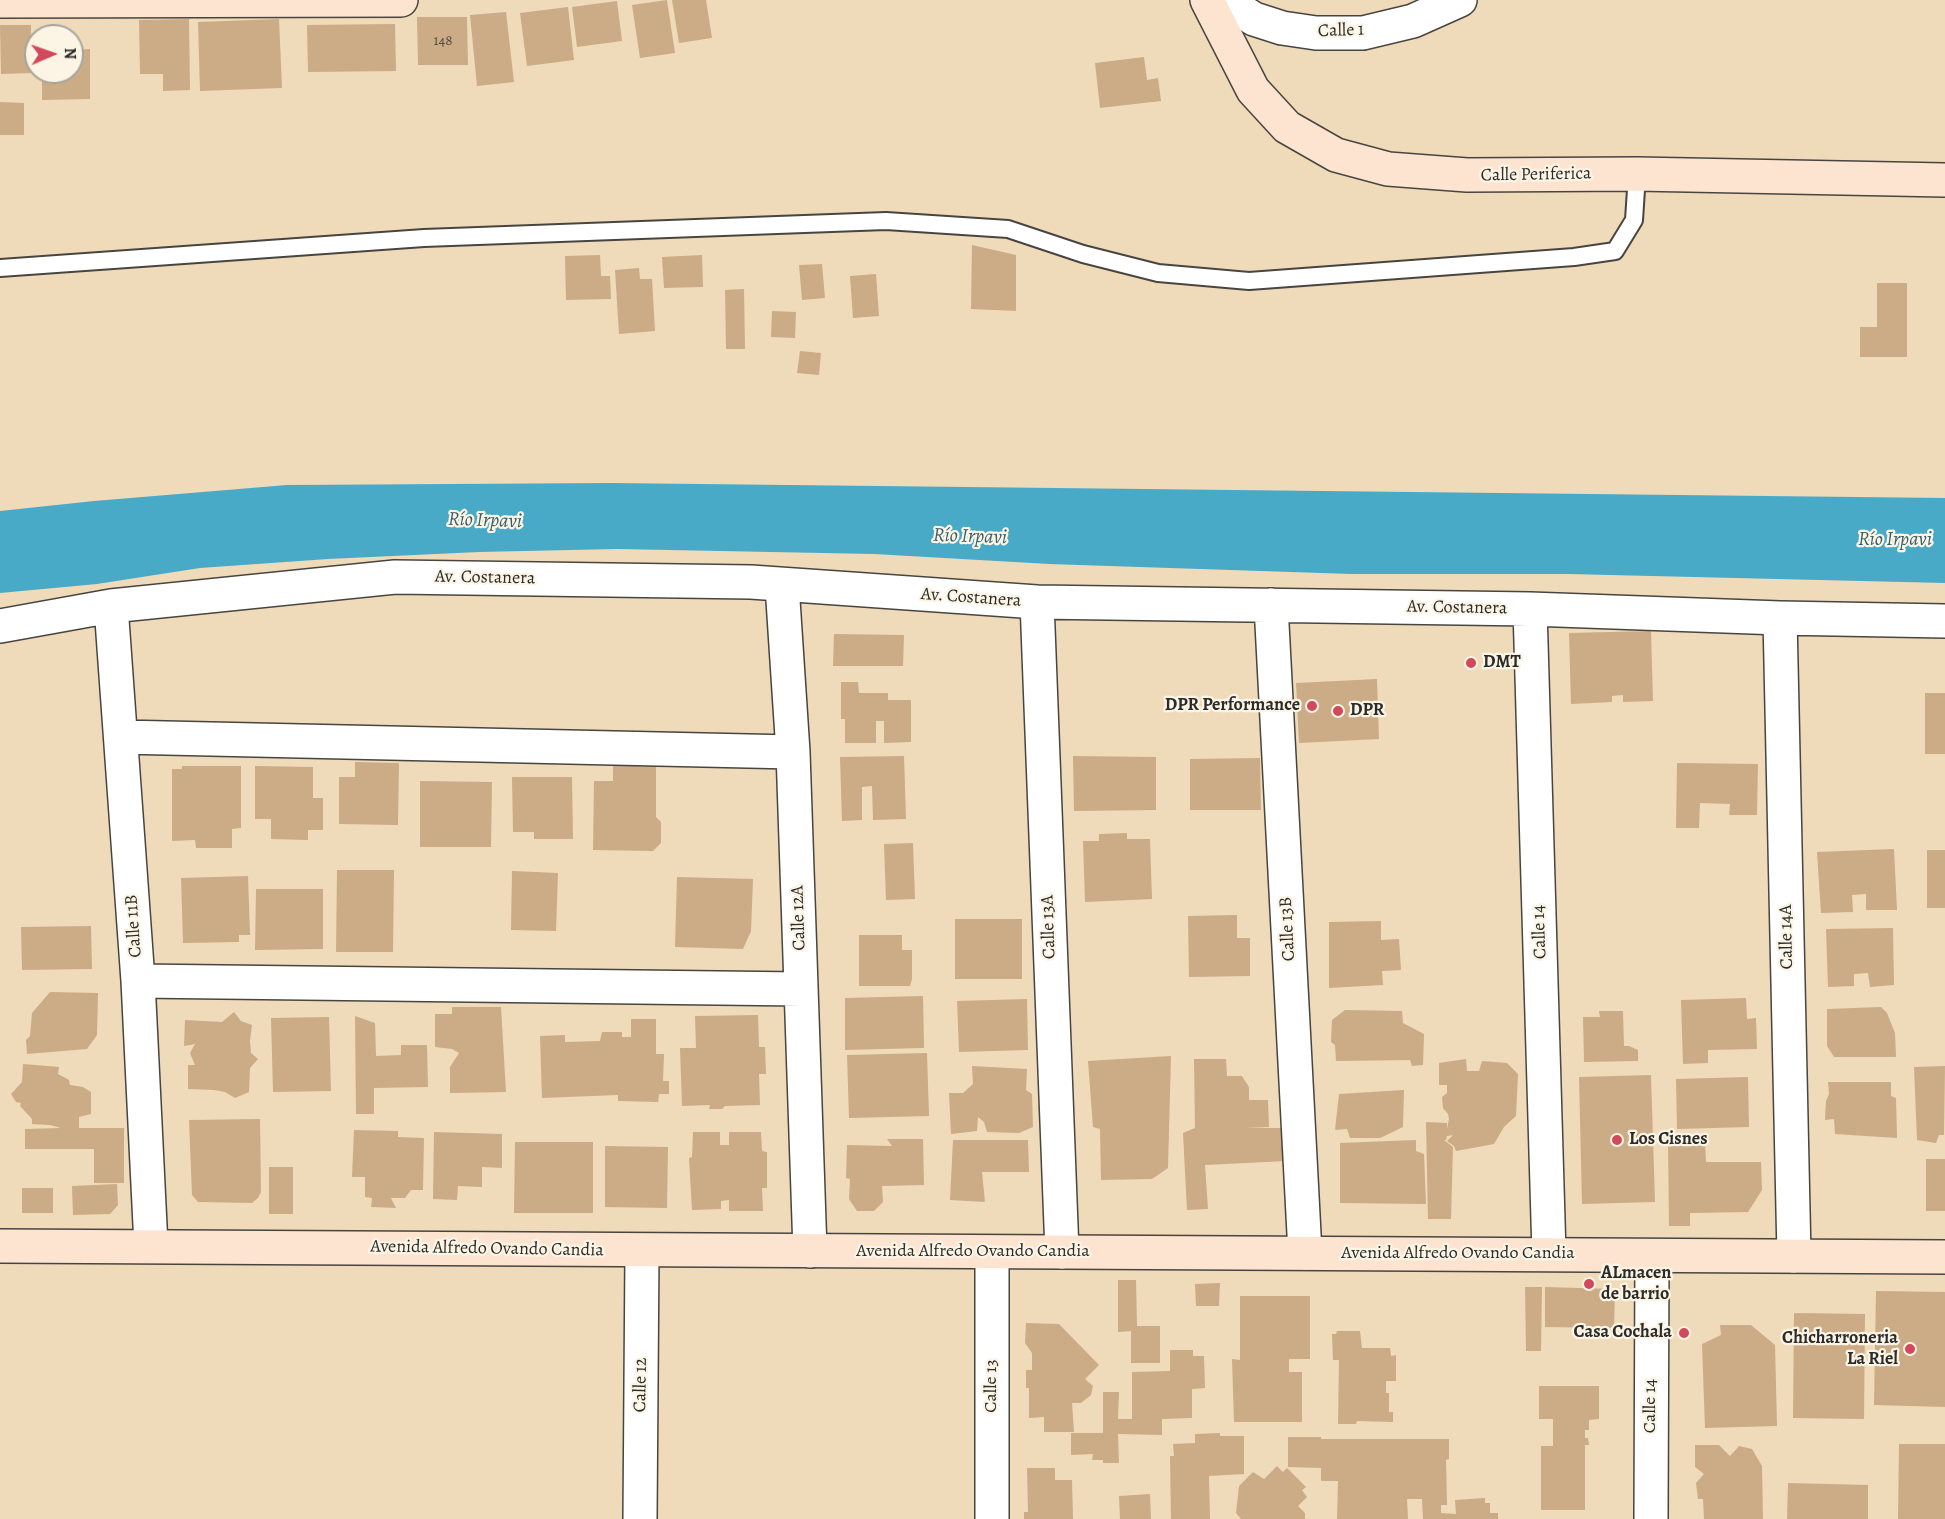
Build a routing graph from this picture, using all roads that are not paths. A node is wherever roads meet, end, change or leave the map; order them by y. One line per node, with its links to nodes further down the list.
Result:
1 (385, 0): 5 (main road)
2 (1207, 0): 6 (main road, Calle Periferica)
3 (1224, 0): 4 (street, Calle 1)
4 (1460, 0)
5 (0, 1)
6 (1637, 174): 7 (main road, Calle Periferica); 8 (lane)
7 (1945, 180)
8 (0, 267)
9 (782, 585): 10 (street, Av. Costanera); 12 (street, Av. Costanera); 18 (street, Calle 12A)
10 (1037, 602): 11 (street, Av. Costanera); 26 (street, Calle 13A)
11 (1271, 605): 13 (street, Av. Costanera); 27 (street, Calle 13B)
12 (111, 606): 16 (street, Av. Costanera); 17 (street, Calle 11B)
13 (1530, 609): 14 (street, Av. Costanera); 28 (street, Calle 14)
14 (1780, 618): 15 (street, Av. Costanera); 30 (street, Calle 14A)
15 (1945, 621)
16 (0, 626)
17 (121, 737): 18 (street); 19 (street, Calle 11B)
18 (793, 752): 20 (street, Calle 12A)
19 (138, 981): 20 (street); 22 (street, Calle 11B)
20 (801, 989): 24 (street, Calle 12A)
21 (0, 1246): 22 (main road, Avenida Alfredo Ovando Candia)
22 (152, 1246): 23 (main road, Avenida Alfredo Ovando Candia)
23 (642, 1251): 24 (main road, Avenida Alfredo Ovando Candia); 32 (street, Calle 12)
24 (810, 1251): 25 (main road, Avenida Alfredo Ovando Candia)
25 (992, 1252): 26 (main road, Avenida Alfredo Ovando Candia); 33 (street, Calle 13)
26 (1062, 1252): 27 (main road, Avenida Alfredo Ovando Candia)
27 (1305, 1253): 28 (main road, Avenida Alfredo Ovando Candia)
28 (1549, 1254): 29 (main road, Avenida Alfredo Ovando Candia)
29 (1652, 1256): 30 (main road, Avenida Alfredo Ovando Candia); 34 (street, Calle 14)
30 (1794, 1256): 31 (main road, Avenida Alfredo Ovando Candia)
31 (1945, 1257)
32 (640, 1519)
33 (992, 1519)
34 (1651, 1519)

